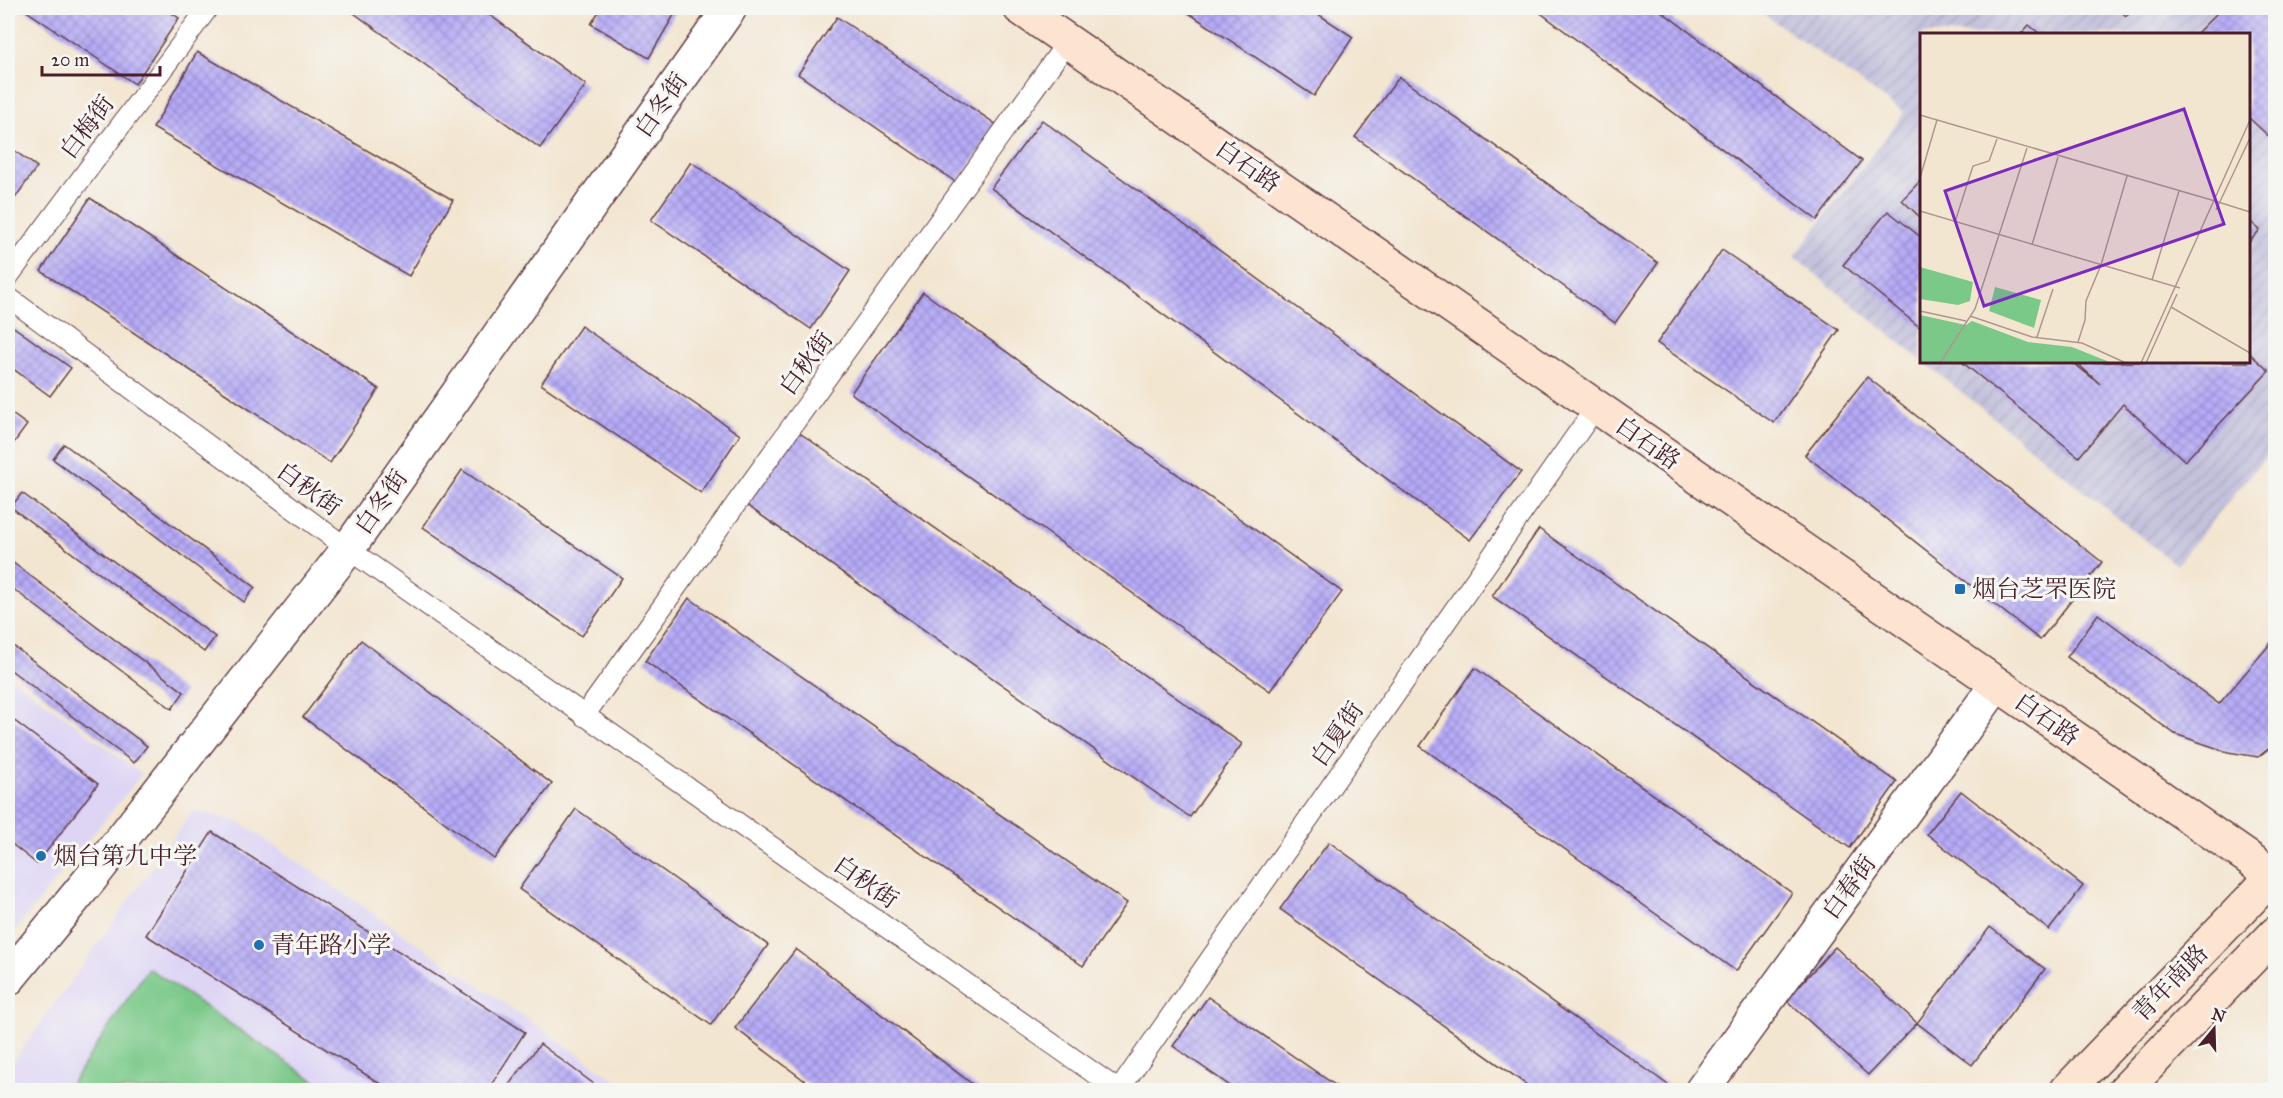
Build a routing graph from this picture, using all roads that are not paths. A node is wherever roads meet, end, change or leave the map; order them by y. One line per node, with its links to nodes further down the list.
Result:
1 (208, 8): 5 (lane, 白梅街)
2 (730, 8): 8 (street, 白冬街)
3 (1020, 8): 4 (street, 白石路)
4 (1068, 41): 7 (street, 白石路); 10 (lane, 白秋街)
5 (8, 277)
6 (8, 297): 8 (lane, 白秋街)
7 (1596, 407): 9 (street, 白石路); 14 (lane, 白夏街)
8 (348, 549): 10 (lane, 白秋街); 13 (street, 白冬街)
9 (1997, 684): 11 (street, 白石路); 15 (street, 白春街)
10 (584, 716): 14 (lane, 白秋街)
11 (2275, 875): 16 (street, 青年南路)
12 (2276, 933): 17 (street, 青年南路)
13 (8, 979)
14 (1119, 1090)
15 (1702, 1090)
16 (2067, 1090)
17 (2125, 1090)

